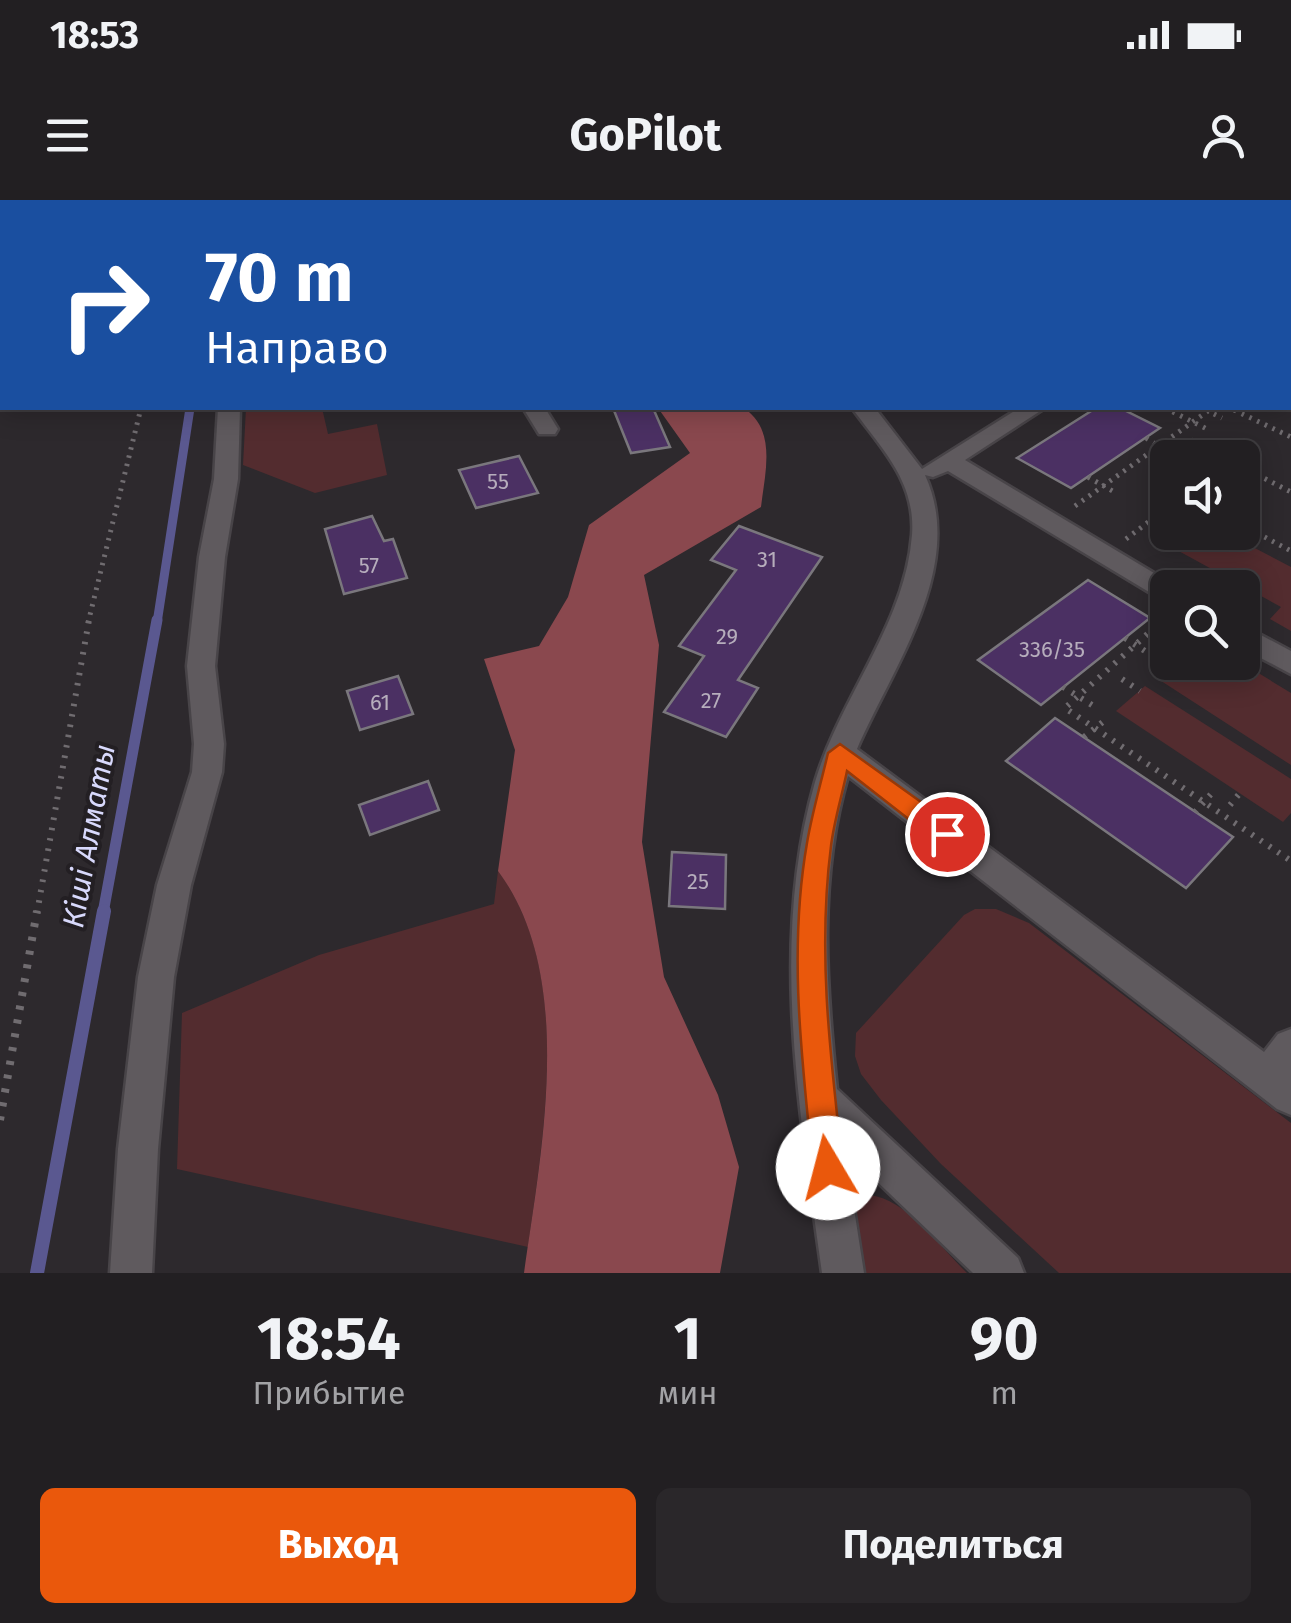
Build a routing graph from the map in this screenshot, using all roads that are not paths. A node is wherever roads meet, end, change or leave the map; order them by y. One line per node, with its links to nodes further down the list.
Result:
1 (229, 410): 15 (street)
2 (535, 410): 5 (street)
3 (1031, 410): 6 (street)
4 (877, 413): 7 (street)
5 (547, 429)
6 (948, 460): 7 (street); 8 (street)
7 (917, 478): 11 (street)
8 (1150, 580)
9 (1260, 646): 10 (street)
10 (1291, 664)
11 (840, 753): 13 (street); 14 (street)
12 (1291, 1047): 13 (street)
13 (1279, 1087)
14 (818, 1098): 16 (street); 17 (street)
15 (132, 1273)
16 (843, 1273)
17 (1003, 1273)

